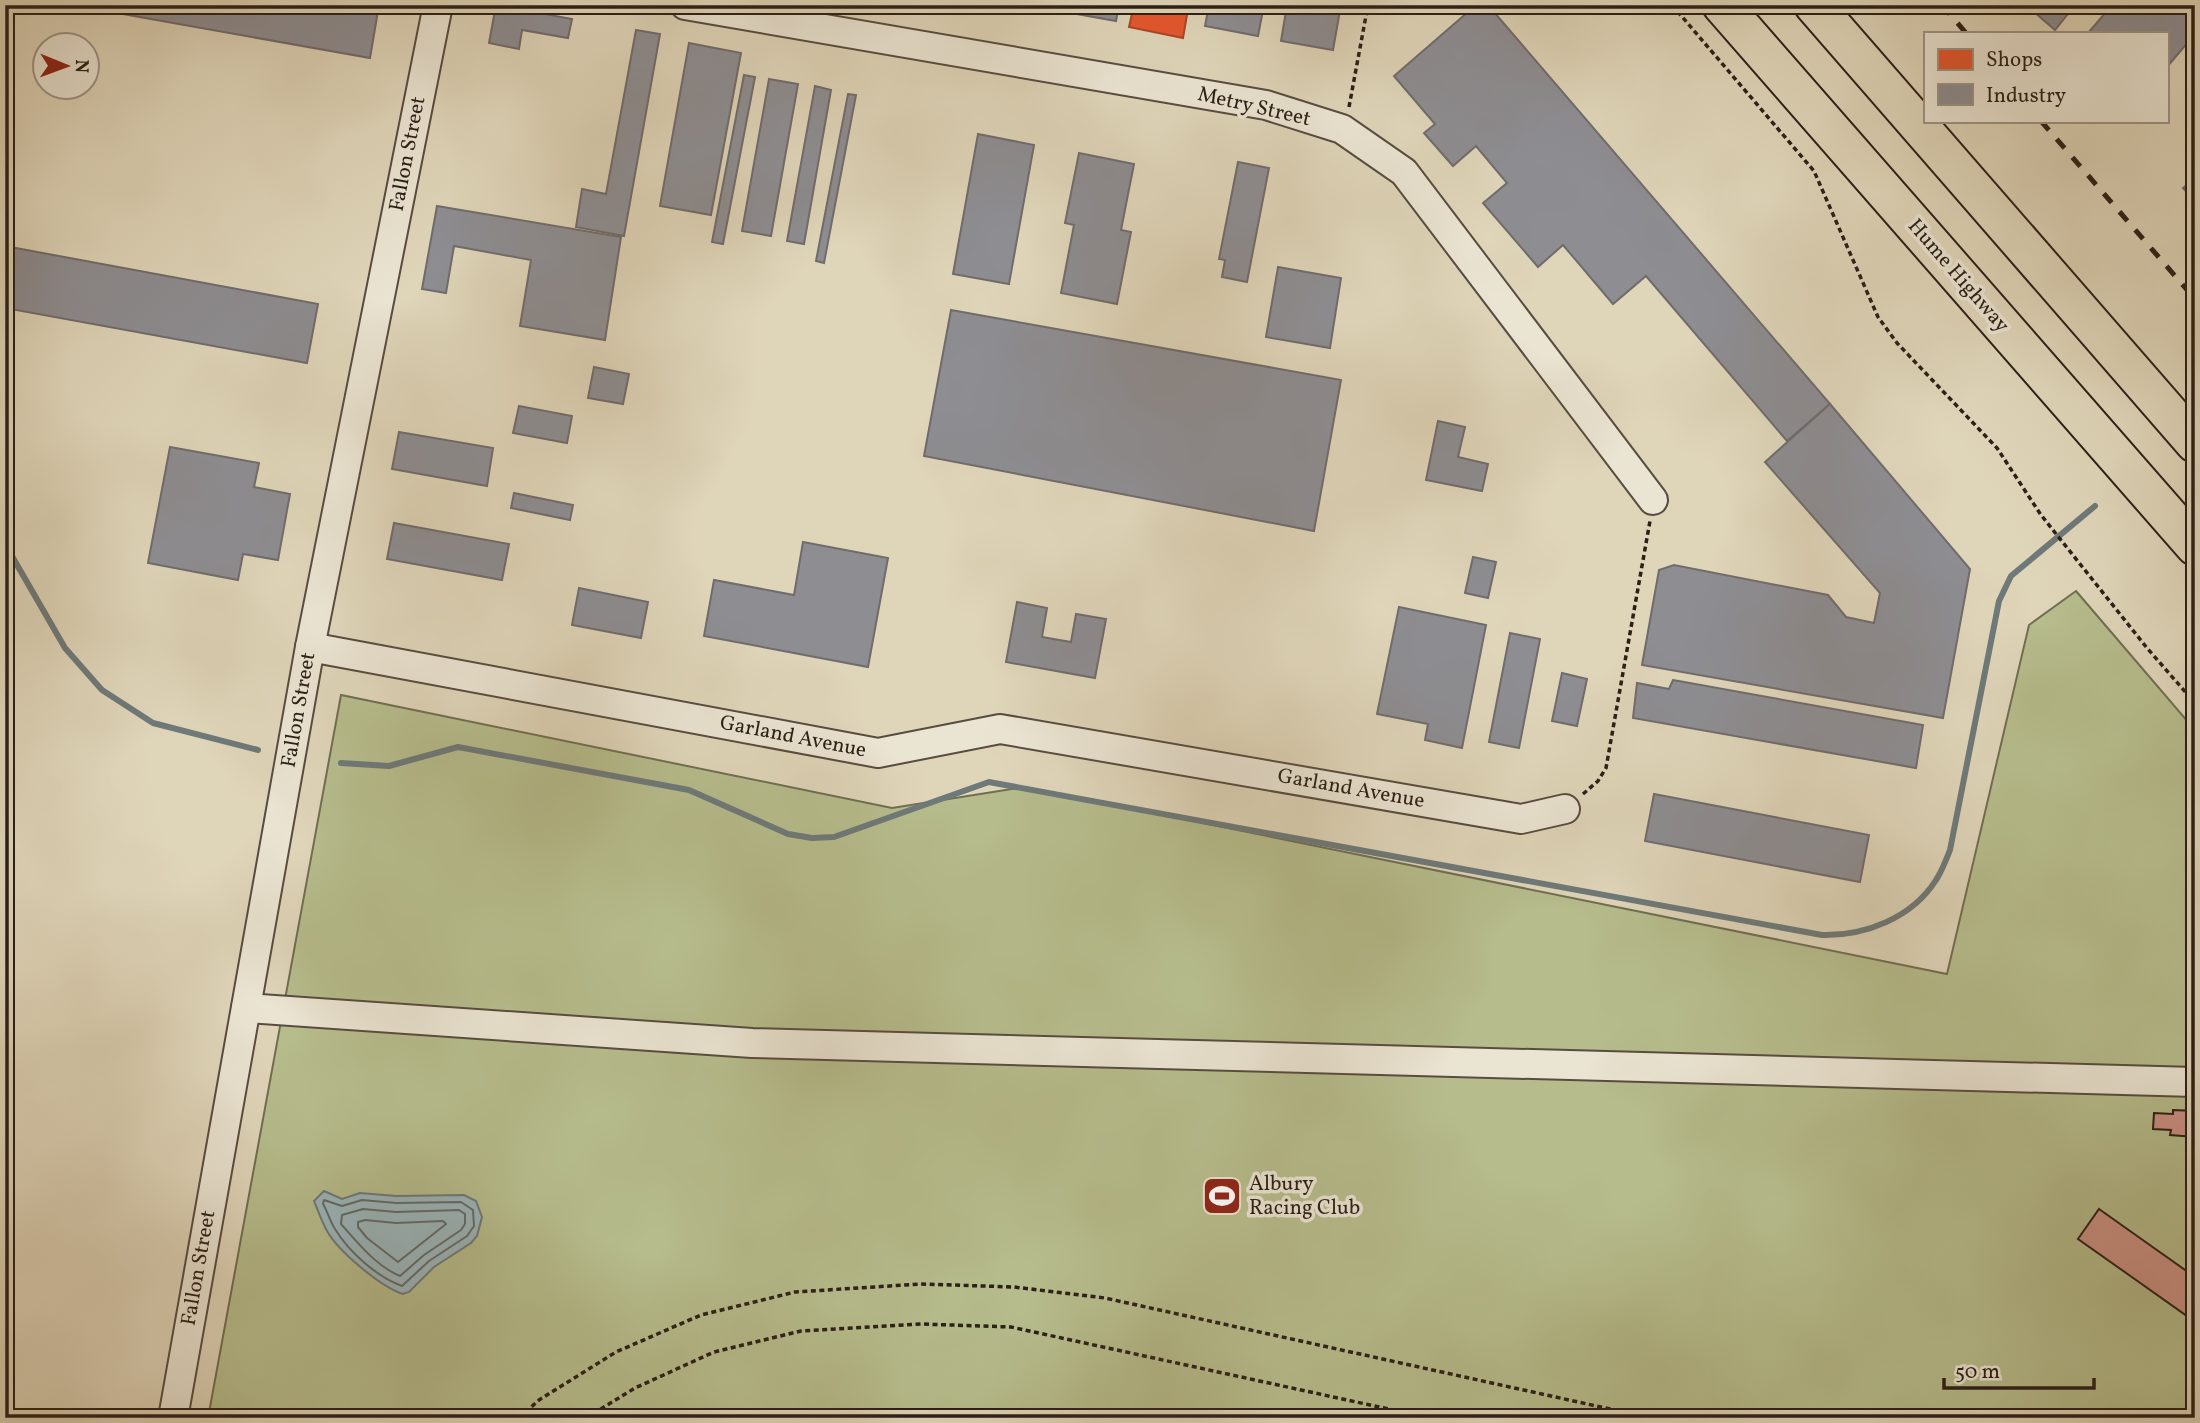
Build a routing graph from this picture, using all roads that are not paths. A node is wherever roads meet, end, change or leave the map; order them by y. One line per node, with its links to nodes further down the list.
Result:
1 (438, 5): 8 (street, Fallon Street)
2 (685, 5): 6 (street, Metry Street)
3 (1723, 5): 7 (highway, Hume Highway)
4 (1814, 5): 5 (highway)
5 (2195, 443)
6 (1653, 500)
7 (2195, 546)
8 (310, 647): 9 (street, Garland Avenue); 10 (street, Fallon Street)
9 (1565, 809)
10 (246, 1008): 11 (street); 12 (street, Fallon Street)
11 (2195, 1082)
12 (173, 1418)

